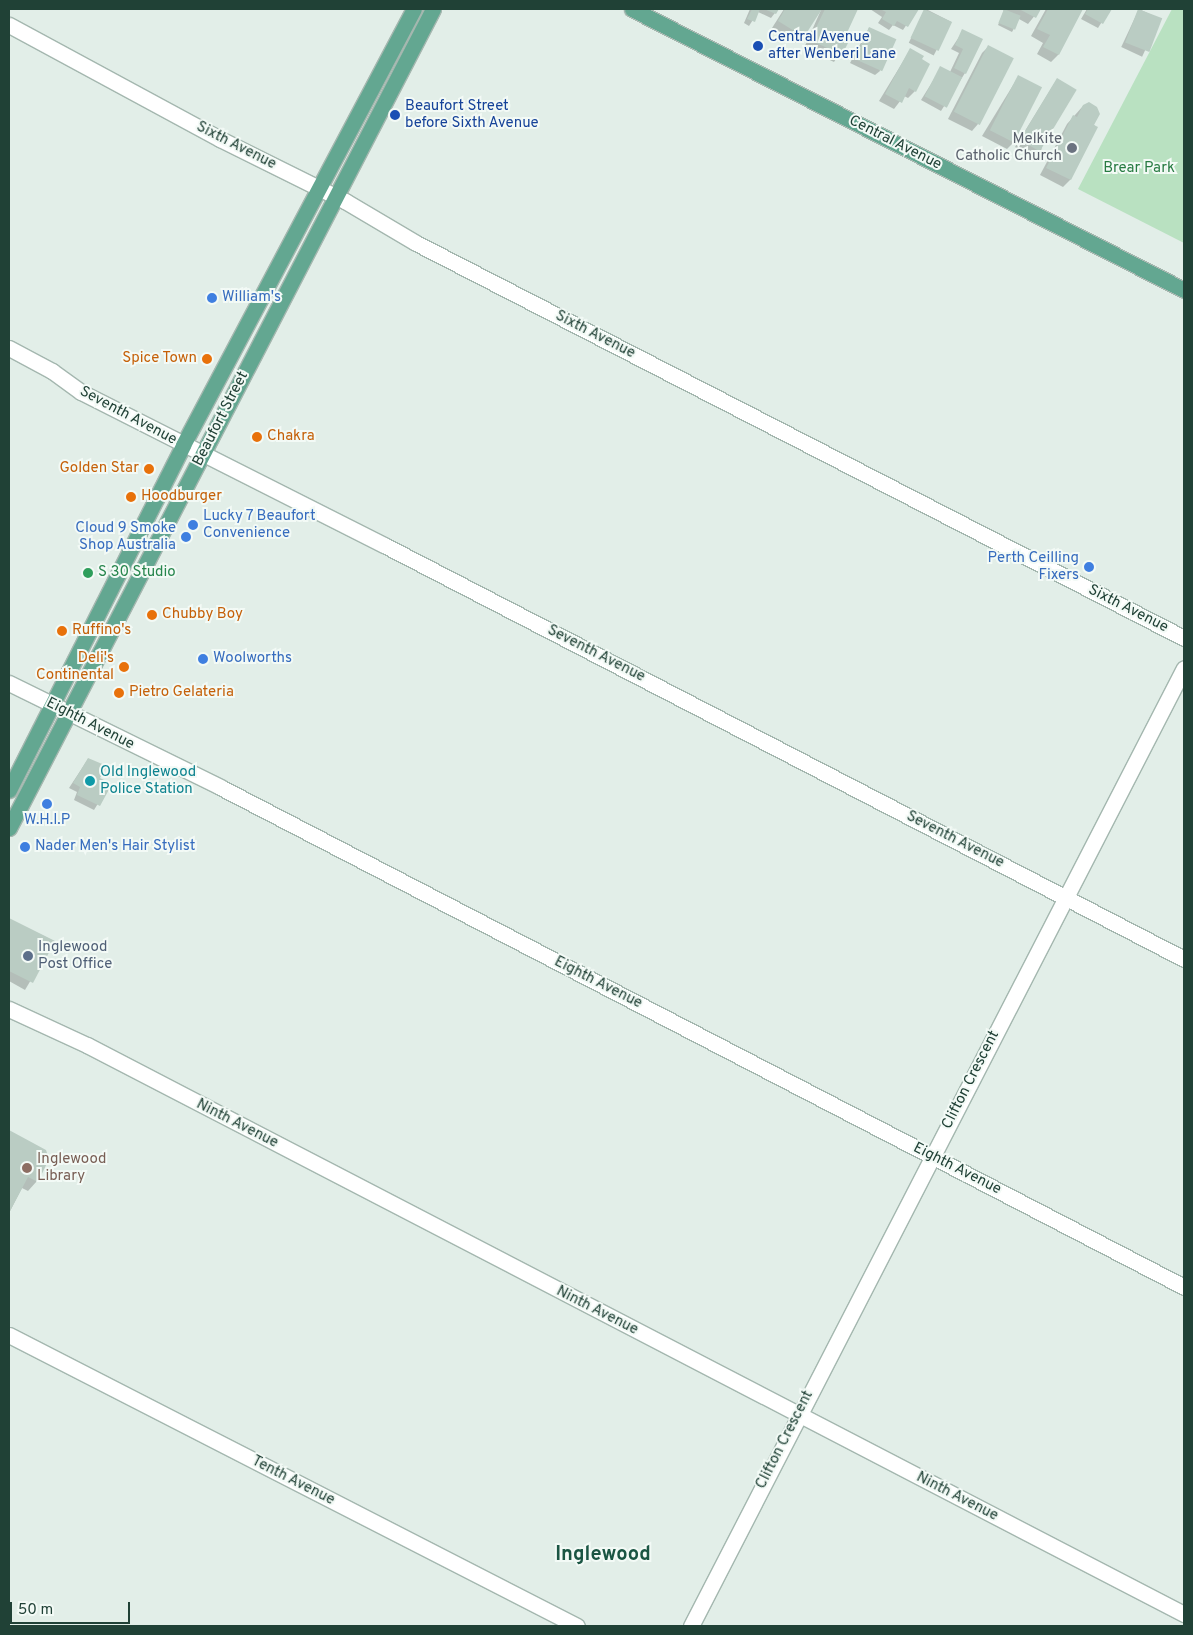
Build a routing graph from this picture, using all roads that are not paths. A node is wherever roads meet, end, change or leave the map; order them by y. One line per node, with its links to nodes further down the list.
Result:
1 (414, 9): 5 (main road, Beaufort Street)
2 (433, 9): 6 (main road, Beaufort Street)
3 (632, 9): 7 (main road, Central Avenue)
4 (9, 25): 5 (street, Sixth Avenue)
5 (317, 187): 6 (street, Sixth Avenue); 9 (main road, Beaufort Street)
6 (336, 197): 10 (main road, Beaufort Street); 11 (street, Sixth Avenue)
7 (1184, 290)
8 (9, 348): 9 (street, Seventh Avenue)
9 (183, 445): 10 (street, Seventh Avenue); 14 (main road, Beaufort Street)
10 (203, 454): 15 (main road, Beaufort Street); 18 (street, Seventh Avenue)
11 (1184, 638)
12 (1184, 668): 18 (street, Clifton Crescent)
13 (9, 683): 14 (street, Eighth Avenue)
14 (54, 706): 15 (street, Eighth Avenue); 16 (main road, Beaufort Street)
15 (70, 713): 17 (main road, Beaufort Street); 21 (street, Eighth Avenue)
16 (9, 790)
17 (9, 828)
18 (1065, 897): 19 (street, Seventh Avenue); 21 (street, Clifton Crescent)
19 (1184, 959)
20 (9, 1009): 24 (street, Ninth Avenue)
21 (932, 1156): 22 (street, Eighth Avenue); 24 (street, Clifton Crescent)
22 (1184, 1287)
23 (9, 1336): 26 (street, Tenth Avenue)
24 (798, 1415): 25 (street, Ninth Avenue); 27 (street, Clifton Crescent)
25 (1184, 1614)
26 (577, 1626)
27 (691, 1626)

